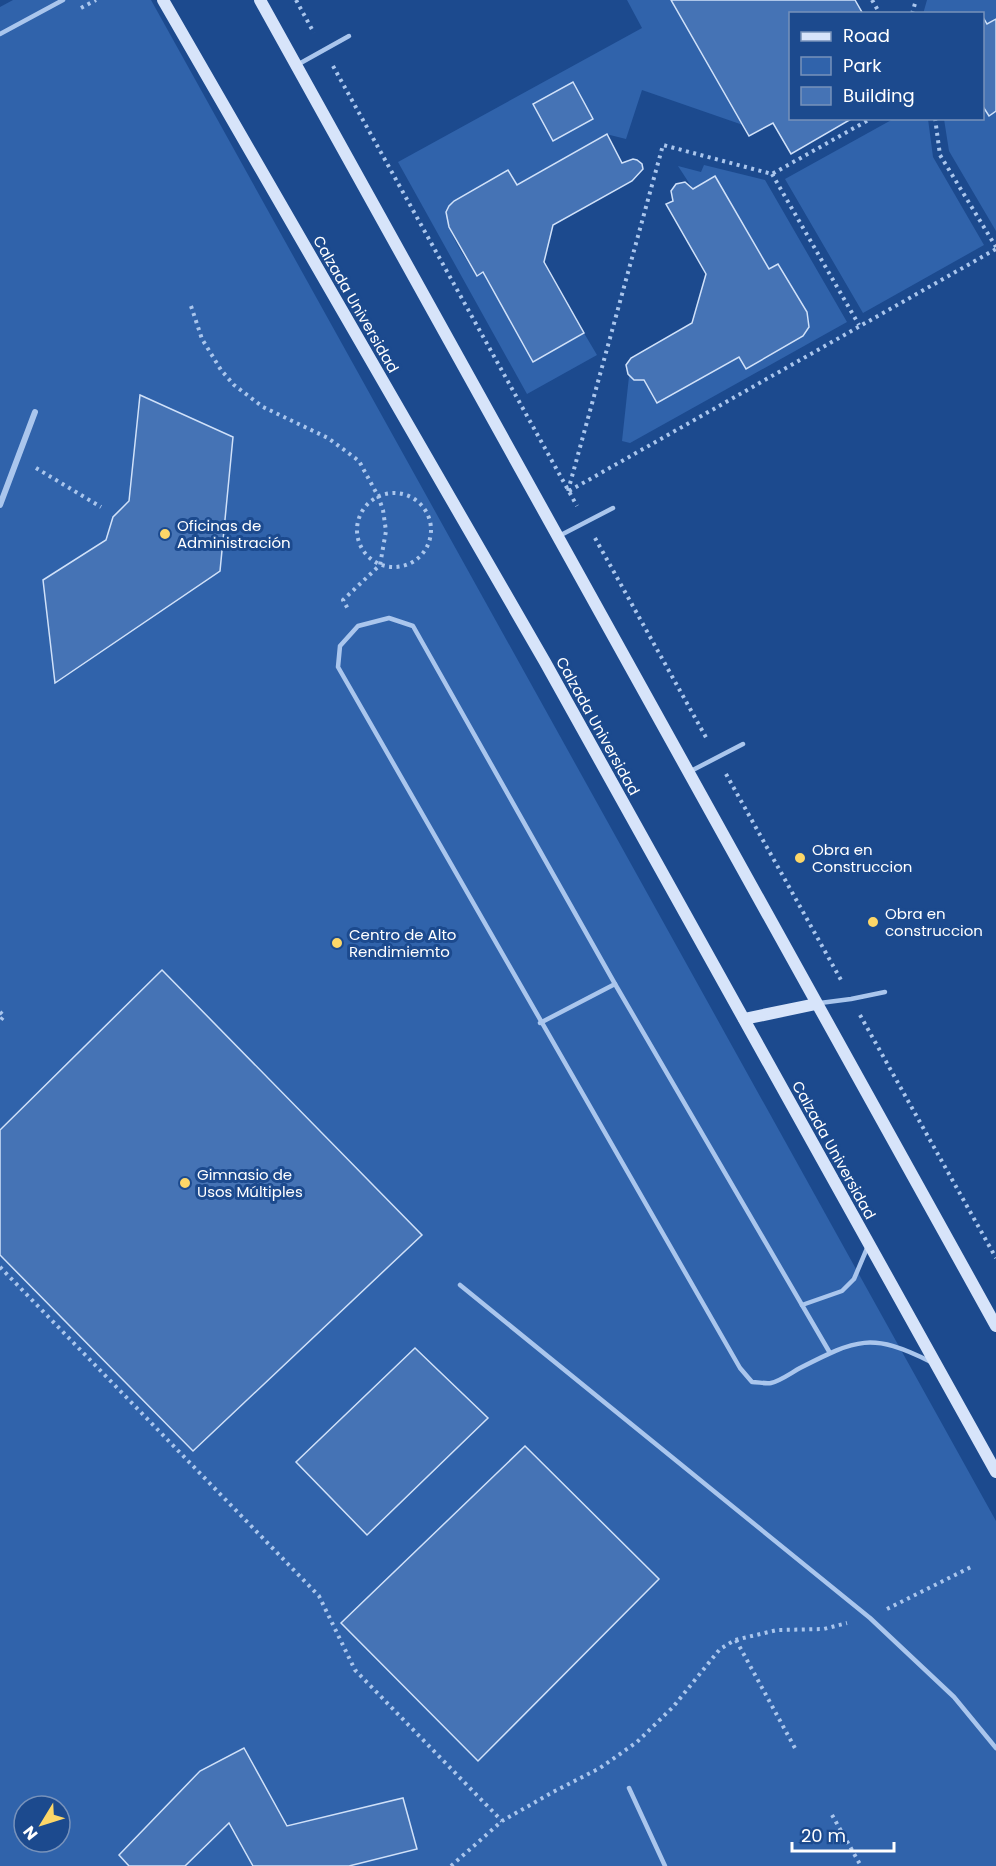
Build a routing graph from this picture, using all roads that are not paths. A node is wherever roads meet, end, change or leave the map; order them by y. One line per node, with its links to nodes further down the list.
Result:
1 (63, 0): 4 (lane)
2 (163, 0): 16 (main road, Calzada Universidad)
3 (260, 0): 6 (main road)
4 (0, 34)
5 (349, 36): 6 (lane)
6 (297, 65): 10 (main road)
7 (35, 412): 8 (street)
8 (0, 505)
9 (613, 508): 10 (lane)
10 (558, 536): 12 (main road)
11 (743, 744): 12 (lane)
12 (689, 772): 15 (main road)
13 (615, 984): 17 (lane); 17 (lane); 20 (lane)
14 (885, 992): 15 (lane)
15 (816, 1004): 16 (main road); 21 (main road)
16 (744, 1020): 18 (main road, Calzada Universidad)
17 (540, 1023): 22 (lane)
18 (869, 1244): 20 (lane); 23 (main road, Calzada Universidad)
19 (460, 1285): 25 (lane)
20 (802, 1305): 22 (lane)
21 (996, 1326)
22 (830, 1353): 23 (lane)
23 (936, 1365): 24 (main road, Calzada Universidad)
24 (996, 1472)
25 (996, 1749)
26 (629, 1788): 27 (lane)
27 (666, 1866)

